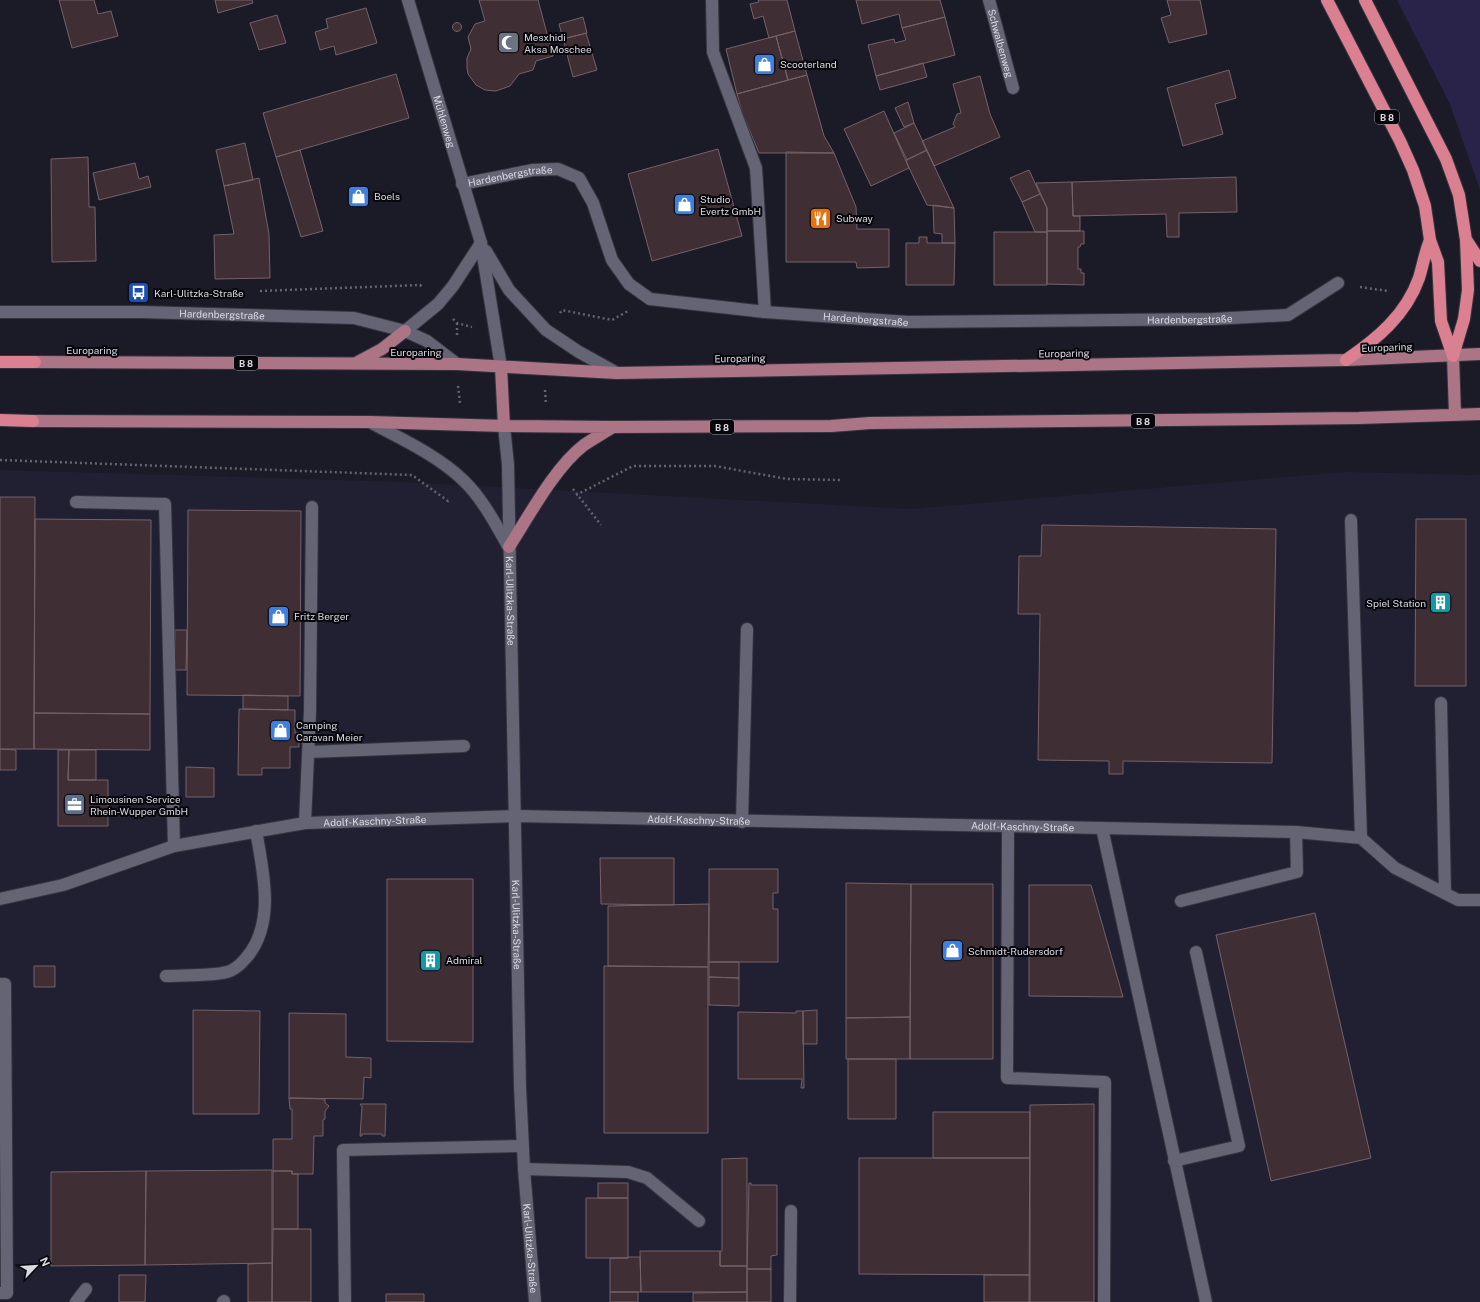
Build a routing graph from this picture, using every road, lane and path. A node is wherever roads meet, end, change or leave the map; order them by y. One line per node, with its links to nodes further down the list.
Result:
1 (408, 0): 7 (street, Mühlenweg)
2 (712, 0): 17 (street)
3 (989, 0): 6 (street, Schwalbenweg)
4 (1327, 0): 8 (highway, B 8)
5 (1365, 0): 9 (highway)
6 (1013, 88)
7 (462, 184): 10 (street, Mühlenweg); 14 (street, Hardenbergstraße)
8 (1430, 240): 22 (highway); 23 (highway)
9 (1466, 240): 11 (highway); 22 (highway)
10 (481, 243): 15 (street); 19 (street, Mühlenweg); 28 (street, Mühlenweg)
11 (1480, 262)
12 (1338, 283): 17 (street, Hardenbergstraße)
13 (258, 291): 15 (path)
14 (650, 299): 17 (street, Hardenbergstraße); 19 (path)
15 (438, 304): 20 (street)
16 (0, 312): 20 (street, Hardenbergstraße)
17 (765, 312)
18 (457, 323): 27 (path)
19 (546, 330): 29 (street, Mühlenweg)
20 (405, 331): 26 (main road); 27 (street, Hardenbergstraße)
21 (1480, 354): 22 (main road, Europaring)
22 (1453, 356): 23 (main road, Europaring); 30 (main road)
23 (1346, 360): 29 (main road, Europaring / B 8)
24 (0, 362): 25 (highway, Europaring / B 8)
25 (35, 362): 26 (main road, Europaring / B 8)
26 (355, 364): 27 (main road, Europaring / B 8)
27 (457, 364): 28 (main road, Europaring / B 8); 35 (path)
28 (501, 367): 29 (main road, Europaring / B 8); 36 (main road)
29 (617, 373)
30 (1455, 414): 31 (main road, B 8); 37 (main road, B 8)
31 (1480, 414)
32 (0, 420): 33 (highway, B 8)
33 (33, 420): 34 (main road, B 8)
34 (370, 422): 35 (main road, B 8); 40 (street, Karl-Ulitzka-Straße)
35 (462, 425): 36 (main road, B 8)
36 (504, 426): 37 (main road, B 8); 47 (street, Karl-Ulitzka-Straße)
37 (613, 427): 39 (main road)
38 (0, 460): 40 (path)
39 (558, 473): 42 (path); 47 (main road)
40 (463, 479): 47 (street, Karl-Ulitzka-Straße)
41 (840, 480): 42 (path)
42 (576, 495): 46 (path)
43 (76, 502): 60 (street)
44 (312, 507): 51 (street)
45 (1350, 520): 59 (street)
46 (601, 525)
47 (509, 547): 52 (street, Karl-Ulitzka-Straße)
48 (747, 629): 53 (street)
49 (1441, 703): 61 (street)
50 (464, 746): 51 (street)
51 (309, 752): 54 (street)
52 (515, 816): 53 (street, Adolf-Kaschny-Straße); 54 (street, Adolf-Kaschny-Straße); 68 (street, Karl-Ulitzka-Straße)
53 (742, 822): 55 (street, Adolf-Kaschny-Straße)
54 (304, 823): 57 (street, Adolf-Kaschny-Straße)
55 (1008, 826): 56 (street, Adolf-Kaschny-Straße); 79 (street)
56 (1102, 828): 58 (street, Adolf-Kaschny-Straße); 69 (street)
57 (256, 831): 60 (street, Adolf-Kaschny-Straße); 66 (street)
58 (1296, 832): 59 (street, Adolf-Kaschny-Straße); 64 (street)
59 (1361, 838): 61 (street)
60 (174, 846): 62 (street, Adolf-Kaschny-Straße)
61 (1445, 893): 63 (street)
62 (0, 900)
63 (1480, 900)
64 (1181, 901)
65 (1196, 952): 69 (street)
66 (166, 976)
67 (0, 984): 74 (street)
68 (522, 1146): 70 (street, Karl-Ulitzka-Straße); 76 (street)
69 (1174, 1161): 80 (street)
70 (524, 1169): 72 (street); 77 (street, Karl-Ulitzka-Straße)
71 (791, 1211): 78 (street)
72 (699, 1221)
73 (86, 1289): 75 (street)
74 (0, 1293)
75 (76, 1302)
76 (345, 1302)
77 (535, 1302)
78 (790, 1302)
79 (1104, 1302)
80 (1206, 1302)

